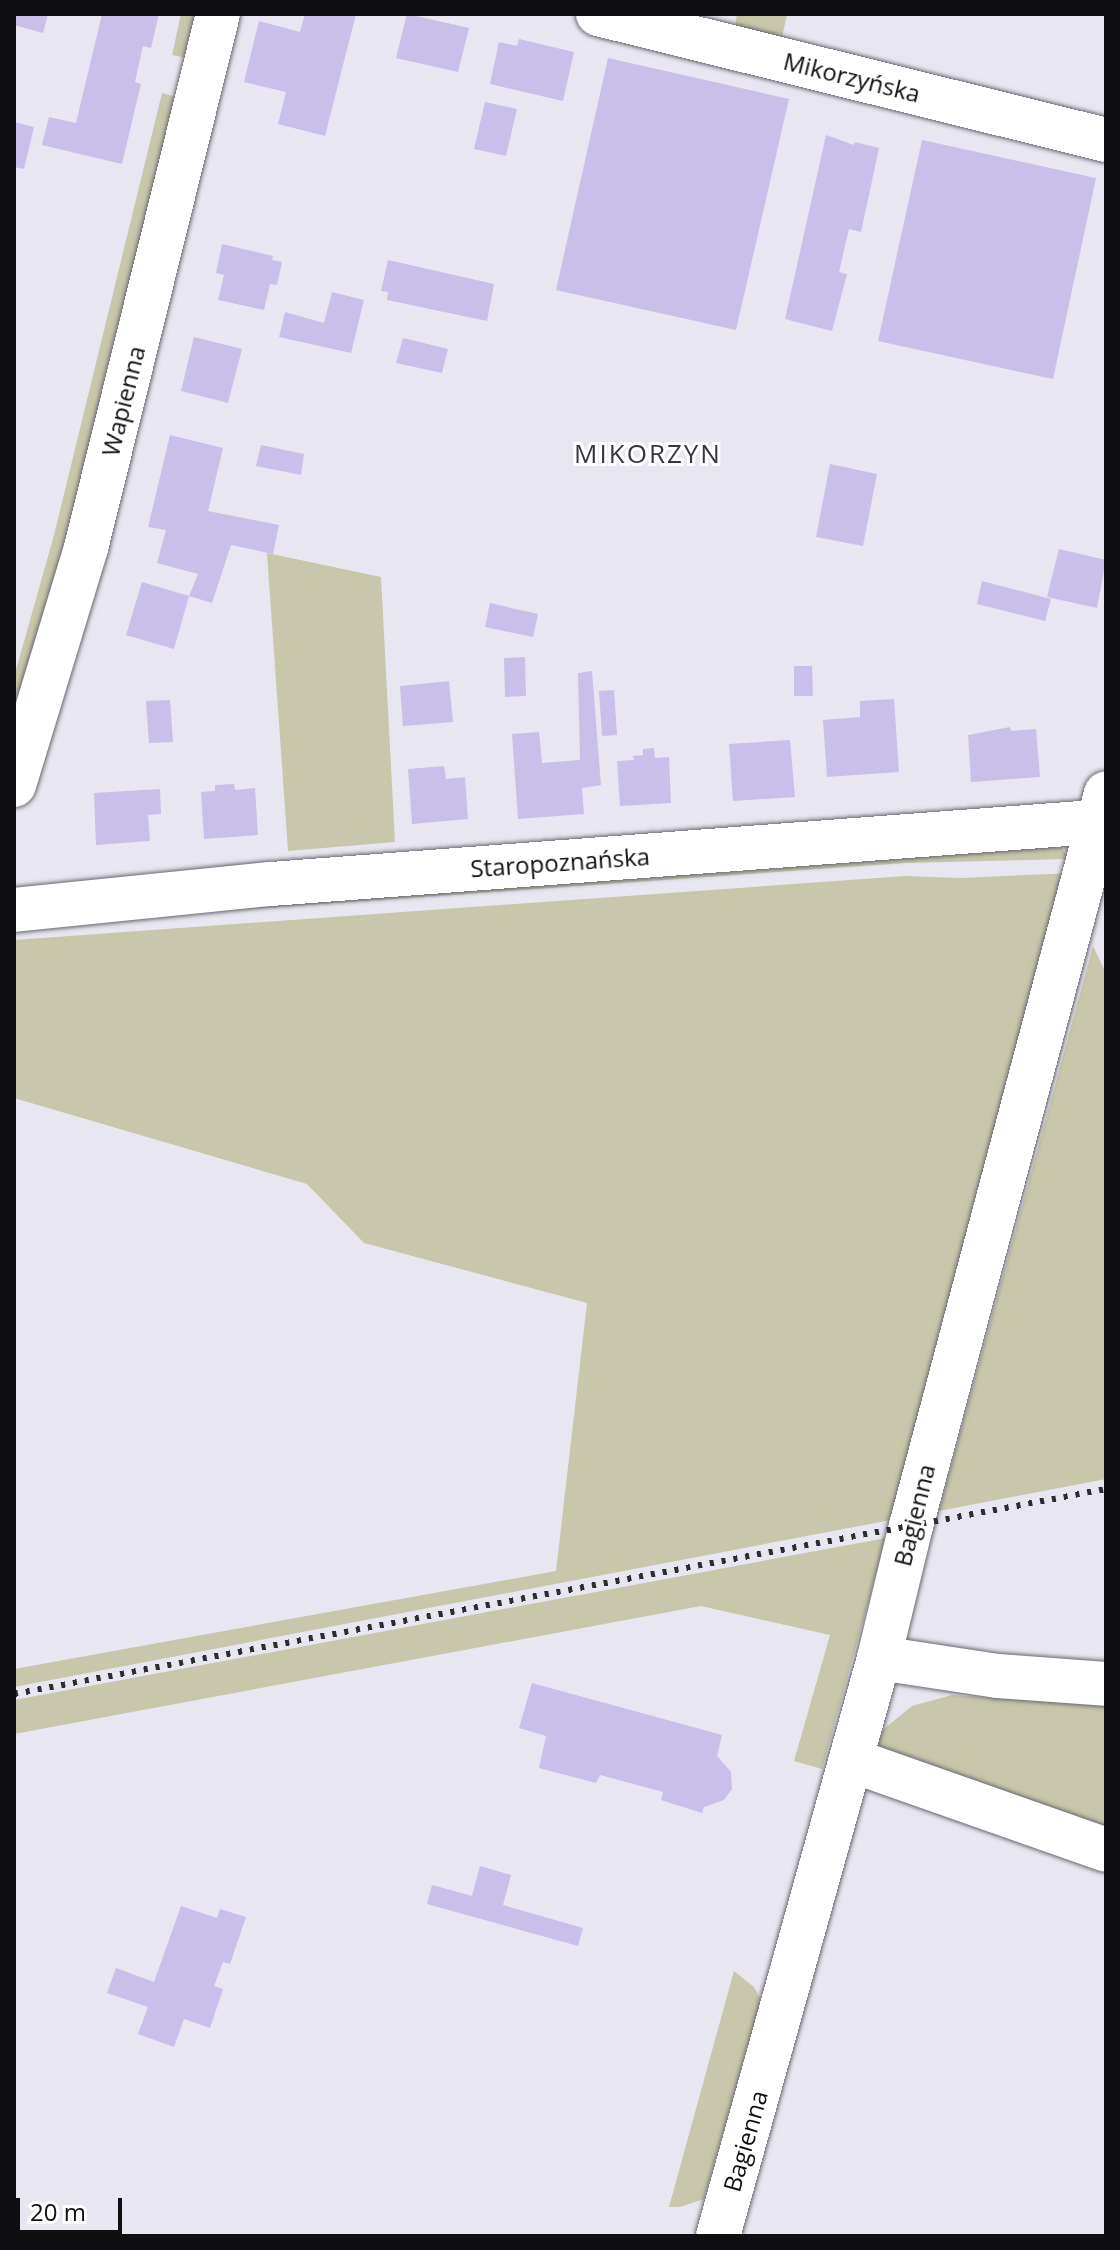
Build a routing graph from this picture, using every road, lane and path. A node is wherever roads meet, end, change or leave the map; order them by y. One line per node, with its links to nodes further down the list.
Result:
1 (218, 14): 4 (street, Wapienna)
2 (598, 14): 3 (street, Mikorzyńska)
3 (1106, 140)
4 (14, 785)
5 (1104, 812): 6 (street, Staropoznańska); 7 (street, Bagienna)
6 (14, 910)
7 (879, 1658): 8 (street); 9 (street, Bagienna)
8 (1106, 1684)
9 (851, 1760): 10 (street); 11 (street, Bagienna)
10 (1106, 1850)
11 (718, 2236)

